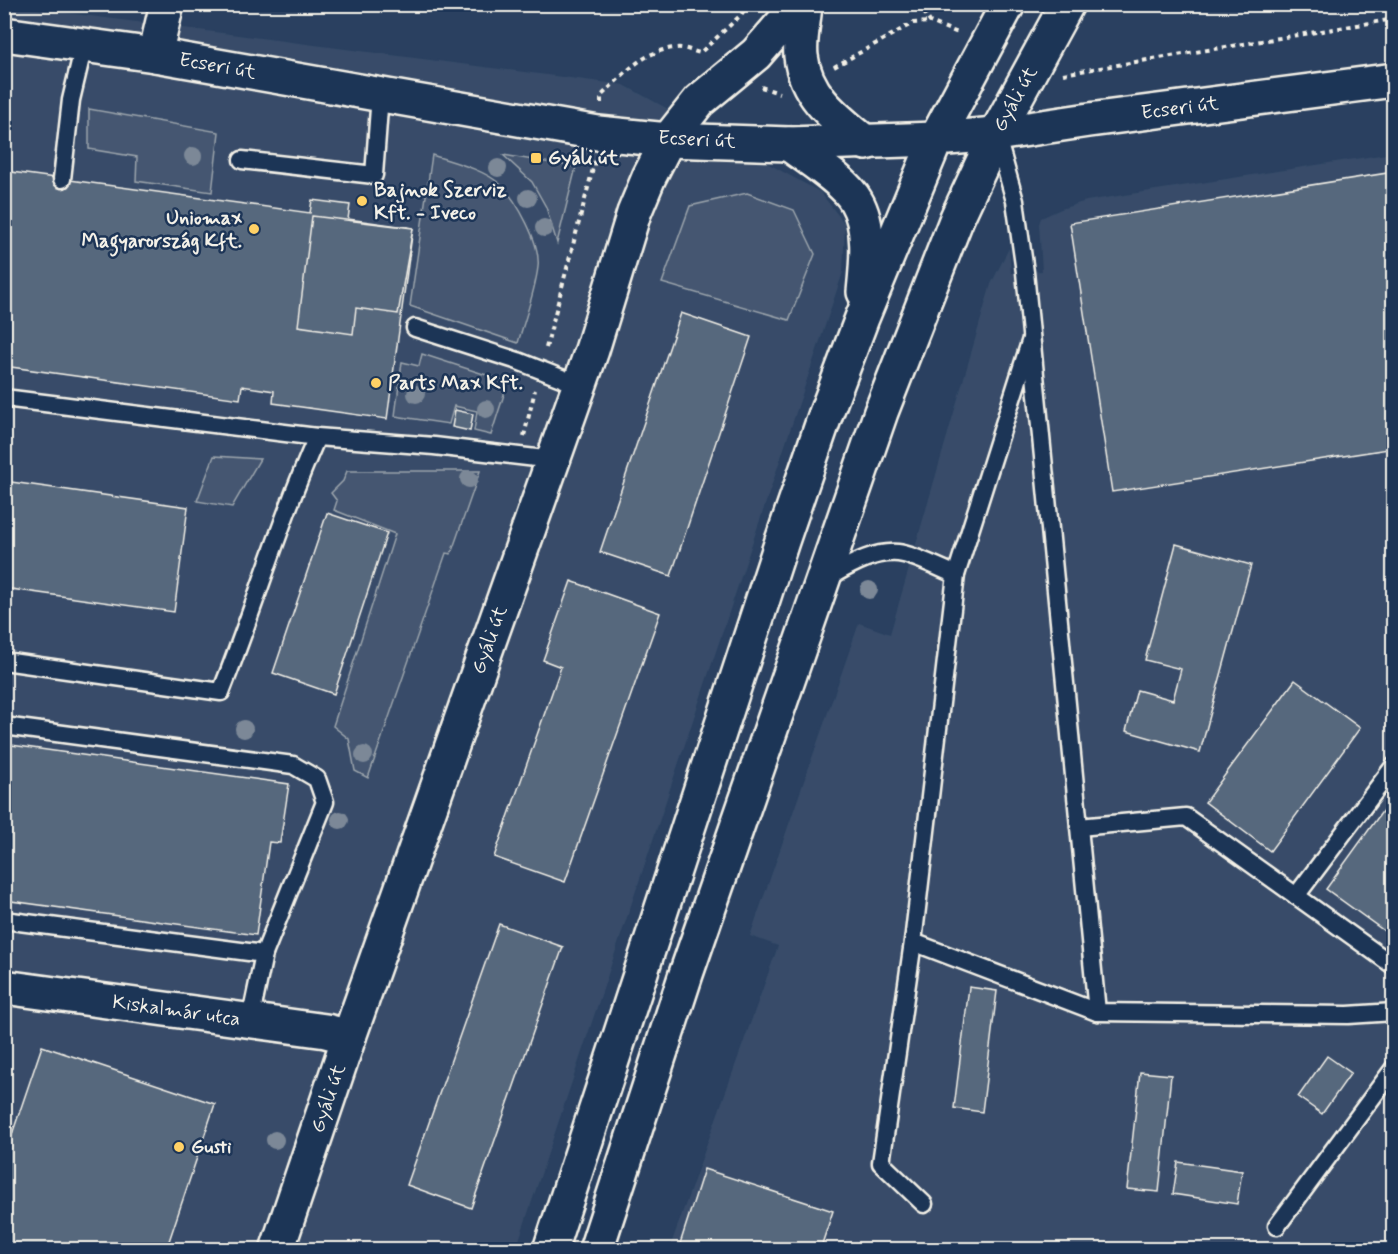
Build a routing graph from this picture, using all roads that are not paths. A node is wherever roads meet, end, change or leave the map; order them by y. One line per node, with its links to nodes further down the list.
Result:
1 (167, 4): 8 (street)
2 (797, 4): 13 (street, Gyáli út)
3 (805, 4): 14 (street)
4 (1008, 4): 12 (street)
5 (1067, 4): 11 (street, Gyáli út)
6 (4, 34): 7 (street, Ecseri út)
7 (84, 45): 8 (street, Ecseri út); 17 (lane)
8 (155, 55): 10 (street, Ecseri út)
9 (1394, 80): 11 (street, Ecseri út)
10 (380, 95): 13 (street, Ecseri út); 16 (lane)
11 (996, 134): 12 (street, Ecseri út); 20 (lane); 26 (street, Gyáli út)
12 (936, 139): 14 (street, Ecseri út); 18 (street)
13 (668, 140): 15 (street, Ecseri út); 21 (street, Gyáli út)
14 (866, 143): 15 (street, Ecseri út)
15 (789, 144): 18 (street)
16 (242, 160)
17 (62, 178)
18 (862, 318): 45 (street)
19 (415, 328): 21 (lane)
20 (1031, 339): 25 (lane); 30 (lane)
21 (579, 385): 24 (street, Gyáli út)
22 (4, 398): 23 (lane)
23 (316, 437): 24 (lane); 27 (lane)
24 (553, 460): 40 (street, Gyáli út)
25 (956, 575): 26 (lane); 33 (lane)
26 (823, 580): 46 (street, Gyáli út)
27 (4, 661)
28 (4, 726): 34 (lane)
29 (1394, 766): 31 (lane)
30 (1079, 827): 31 (lane); 37 (lane)
31 (1296, 896): 35 (lane)
32 (4, 920): 34 (lane)
33 (913, 942): 37 (lane); 42 (lane)
34 (264, 954): 39 (lane)
35 (1394, 966)
36 (4, 987): 39 (street, Kiskalmár utca)
37 (1097, 1012): 38 (lane)
38 (1394, 1012)
39 (250, 1021): 40 (street, Kiskalmár utca)
40 (349, 1037): 44 (street, Gyáli út)
41 (1394, 1068): 43 (lane)
42 (924, 1204)
43 (1277, 1226)
44 (277, 1250)
45 (550, 1250)
46 (596, 1250)

